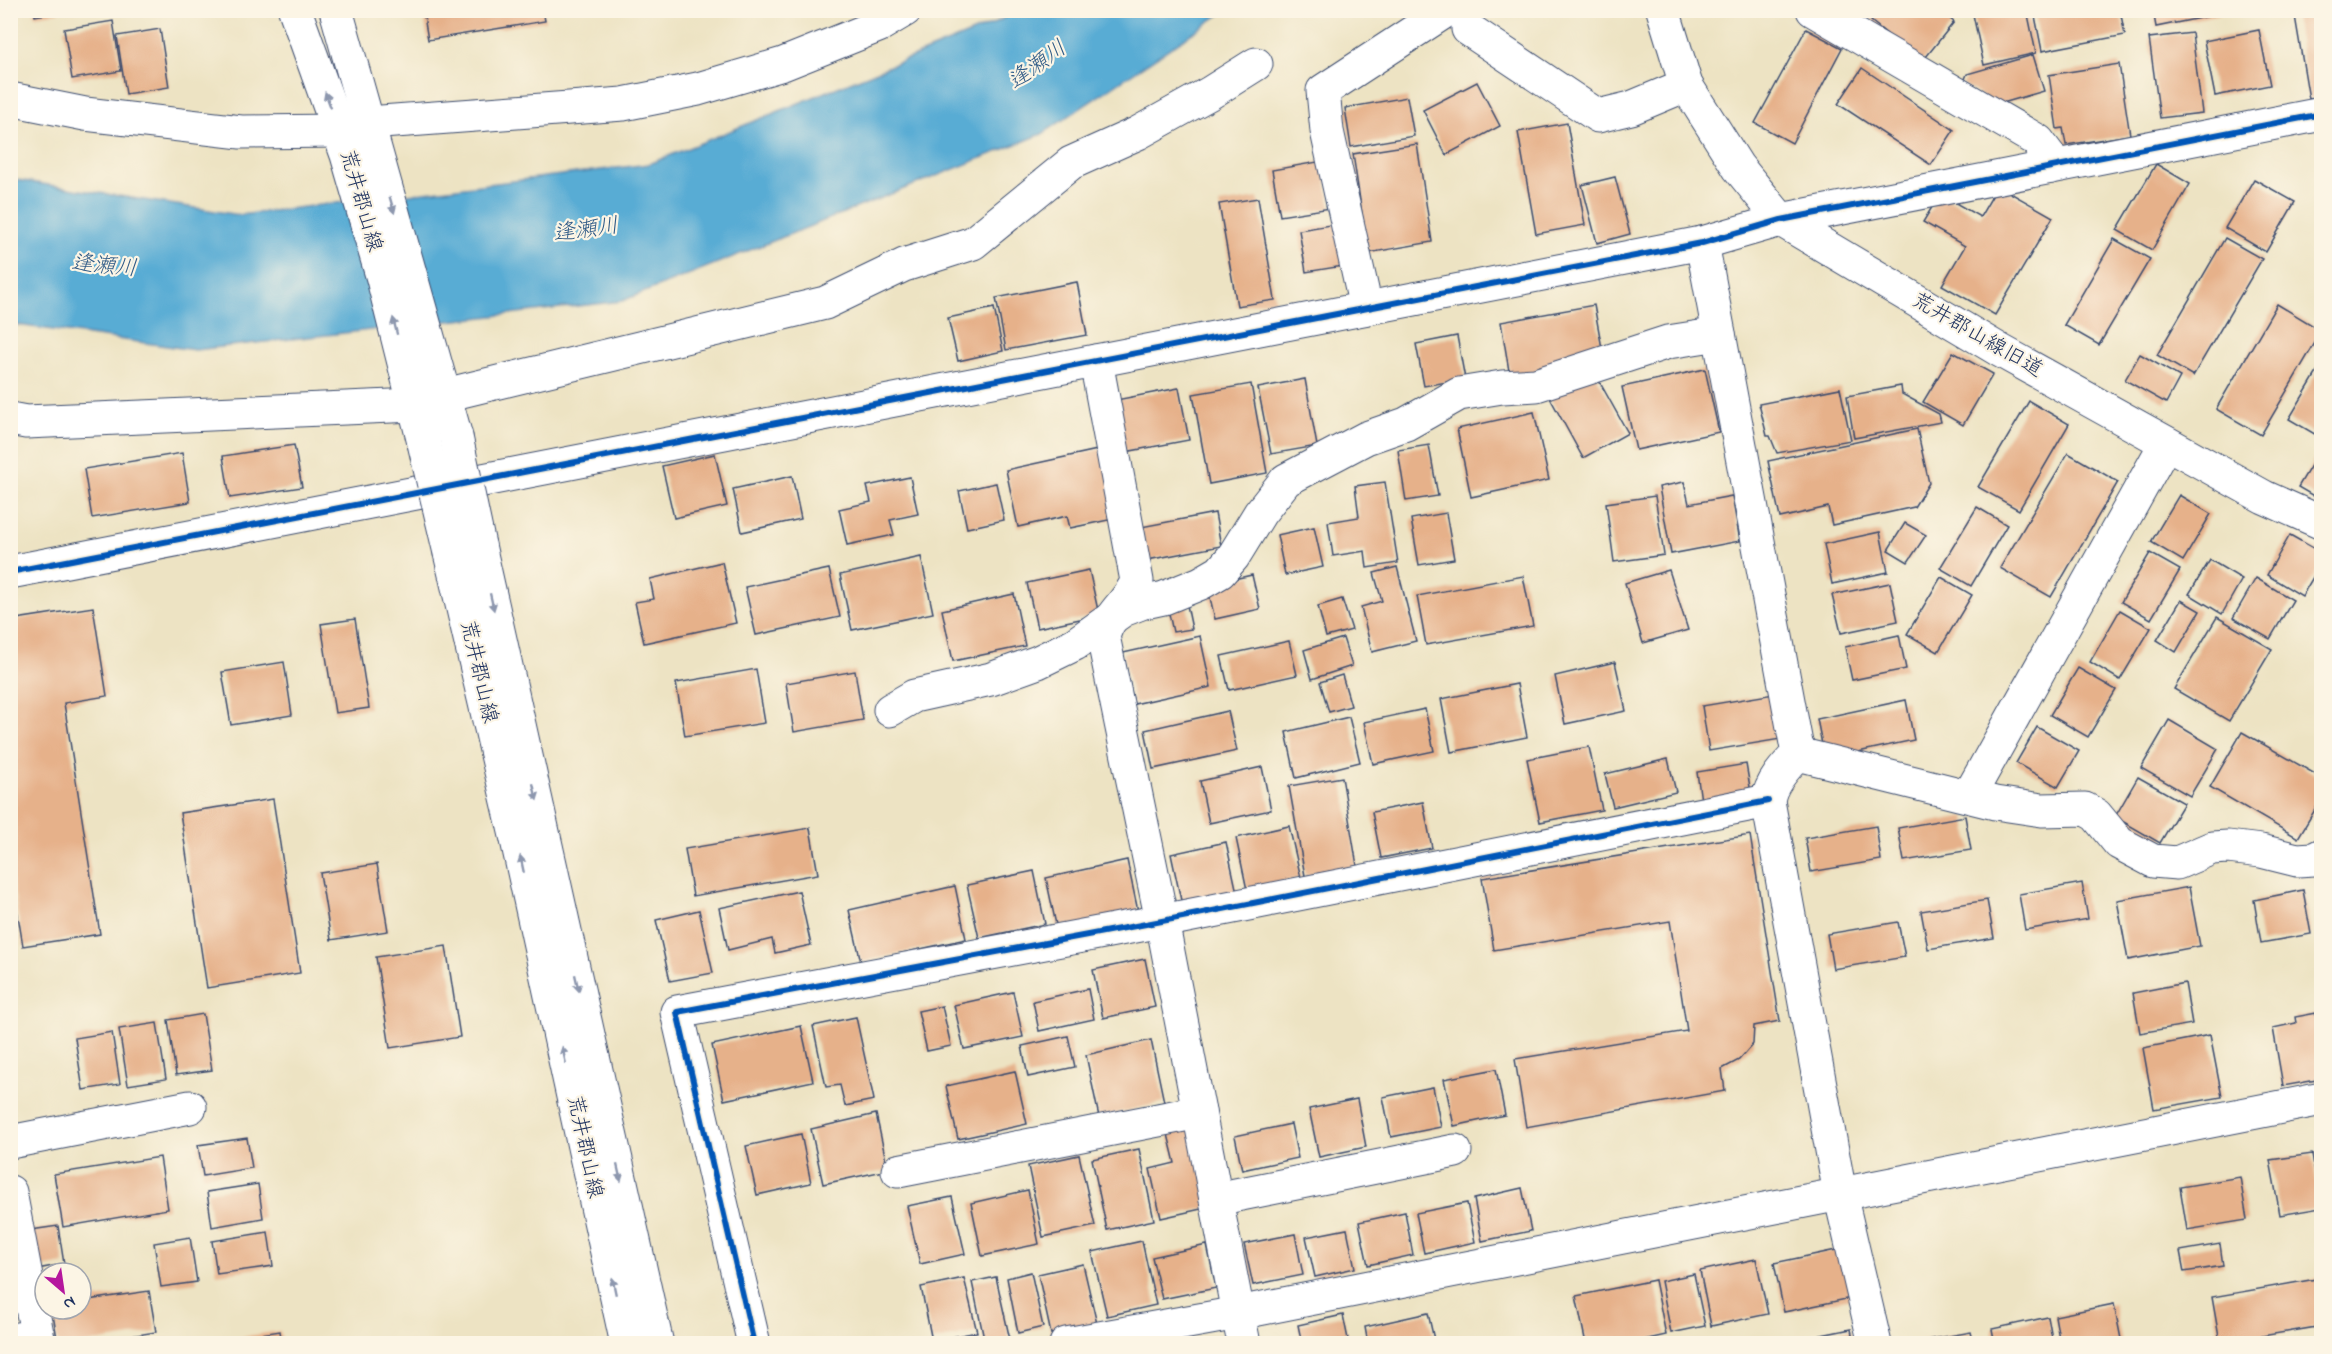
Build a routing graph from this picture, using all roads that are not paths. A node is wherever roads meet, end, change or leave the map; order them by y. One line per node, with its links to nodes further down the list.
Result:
1 (295, 10): 11 (street, 荒井郡山線, one-way to 1)
2 (336, 10): 11 (street, 荒井郡山線)
3 (905, 10): 11 (street)
4 (1663, 10): 8 (street, 荒井郡山線旧道)
5 (1813, 10): 12 (street)
6 (1458, 20): 8 (street); 15 (street)
7 (1256, 64): 18 (street)
8 (1686, 85): 13 (street, 荒井郡山線旧道)
9 (10, 99): 11 (street)
10 (2322, 114): 12 (street)
11 (358, 140): 18 (street, 荒井郡山線)
12 (2051, 167): 13 (street)
13 (1781, 220): 14 (street); 20 (street, 荒井郡山線旧道)
14 (1702, 243): 15 (street); 16 (street)
15 (1366, 309): 17 (street)
16 (1719, 334): 24 (street); 26 (street)
17 (1096, 361): 23 (street); 24 (street)
18 (427, 390): 19 (street); 22 (street, 荒井郡山線, bridge); 22 (street, 荒井郡山線, bridge)
19 (10, 419)
20 (2166, 443): 21 (street, 荒井郡山線旧道); 27 (street)
21 (2322, 523)
22 (465, 549): 42 (street, 荒井郡山線, one-way to 22); 43 (street, 荒井郡山線, one-way to 43)
23 (10, 572)
24 (1108, 621): 25 (street); 30 (street)
25 (890, 710)
26 (1798, 754): 27 (street); 28 (street)
27 (1969, 796): 29 (street)
28 (1768, 801): 30 (street); 38 (street)
29 (2322, 855)
30 (1162, 921): 33 (street); 44 (street)
31 (2322, 1098): 38 (street)
32 (190, 1107): 34 (street)
33 (1199, 1112): 36 (street); 39 (street)
34 (10, 1142)
35 (1455, 1151): 39 (street)
36 (898, 1171)
37 (10, 1192): 41 (street)
38 (1840, 1194): 40 (street); 46 (street)
39 (1216, 1199): 40 (street)
40 (1241, 1328): 45 (street)
41 (29, 1340)
42 (627, 1344)
43 (657, 1344)
44 (754, 1344)
45 (1066, 1344)
46 (1875, 1344)

